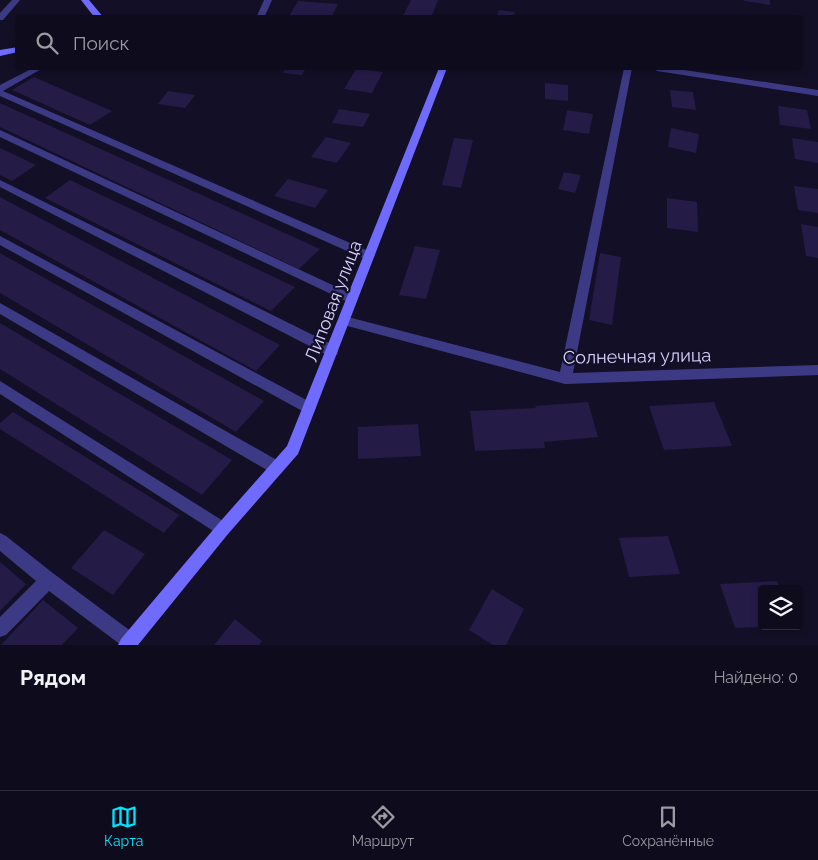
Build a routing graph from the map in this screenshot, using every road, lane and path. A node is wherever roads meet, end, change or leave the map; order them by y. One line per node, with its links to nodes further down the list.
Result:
1 (16, 0): 6 (street)
2 (85, 0): 4 (main road)
3 (268, 0): 5 (street)
4 (98, 15)
5 (261, 15)
6 (0, 18)
7 (15, 50): 8 (main road)
8 (0, 53)
9 (35, 70): 13 (street)
10 (442, 70): 19 (main road, Липовая улица)
11 (628, 70): 25 (street)
12 (670, 70): 15 (street)
13 (0, 88)
14 (0, 93): 19 (street)
15 (818, 93)
16 (0, 133): 20 (street)
17 (0, 183): 23 (street)
18 (0, 240): 27 (street)
19 (369, 256): 20 (main road, Липовая улица)
20 (352, 299): 22 (main road, Липовая улица)
21 (0, 308): 28 (street)
22 (344, 321): 23 (main road, Липовая улица); 25 (street, Солнечная улица)
23 (332, 351): 27 (main road, Липовая улица)
24 (818, 370): 25 (street, Солнечная улица)
25 (565, 380)
26 (0, 387): 29 (street)
27 (309, 408): 28 (main road, Липовая улица)
28 (277, 468): 29 (main road, Липовая улица)
29 (223, 529): 33 (main road, Липовая улица)
30 (0, 541): 31 (street)
31 (48, 580): 32 (street); 33 (street)
32 (0, 629)
33 (128, 643)

